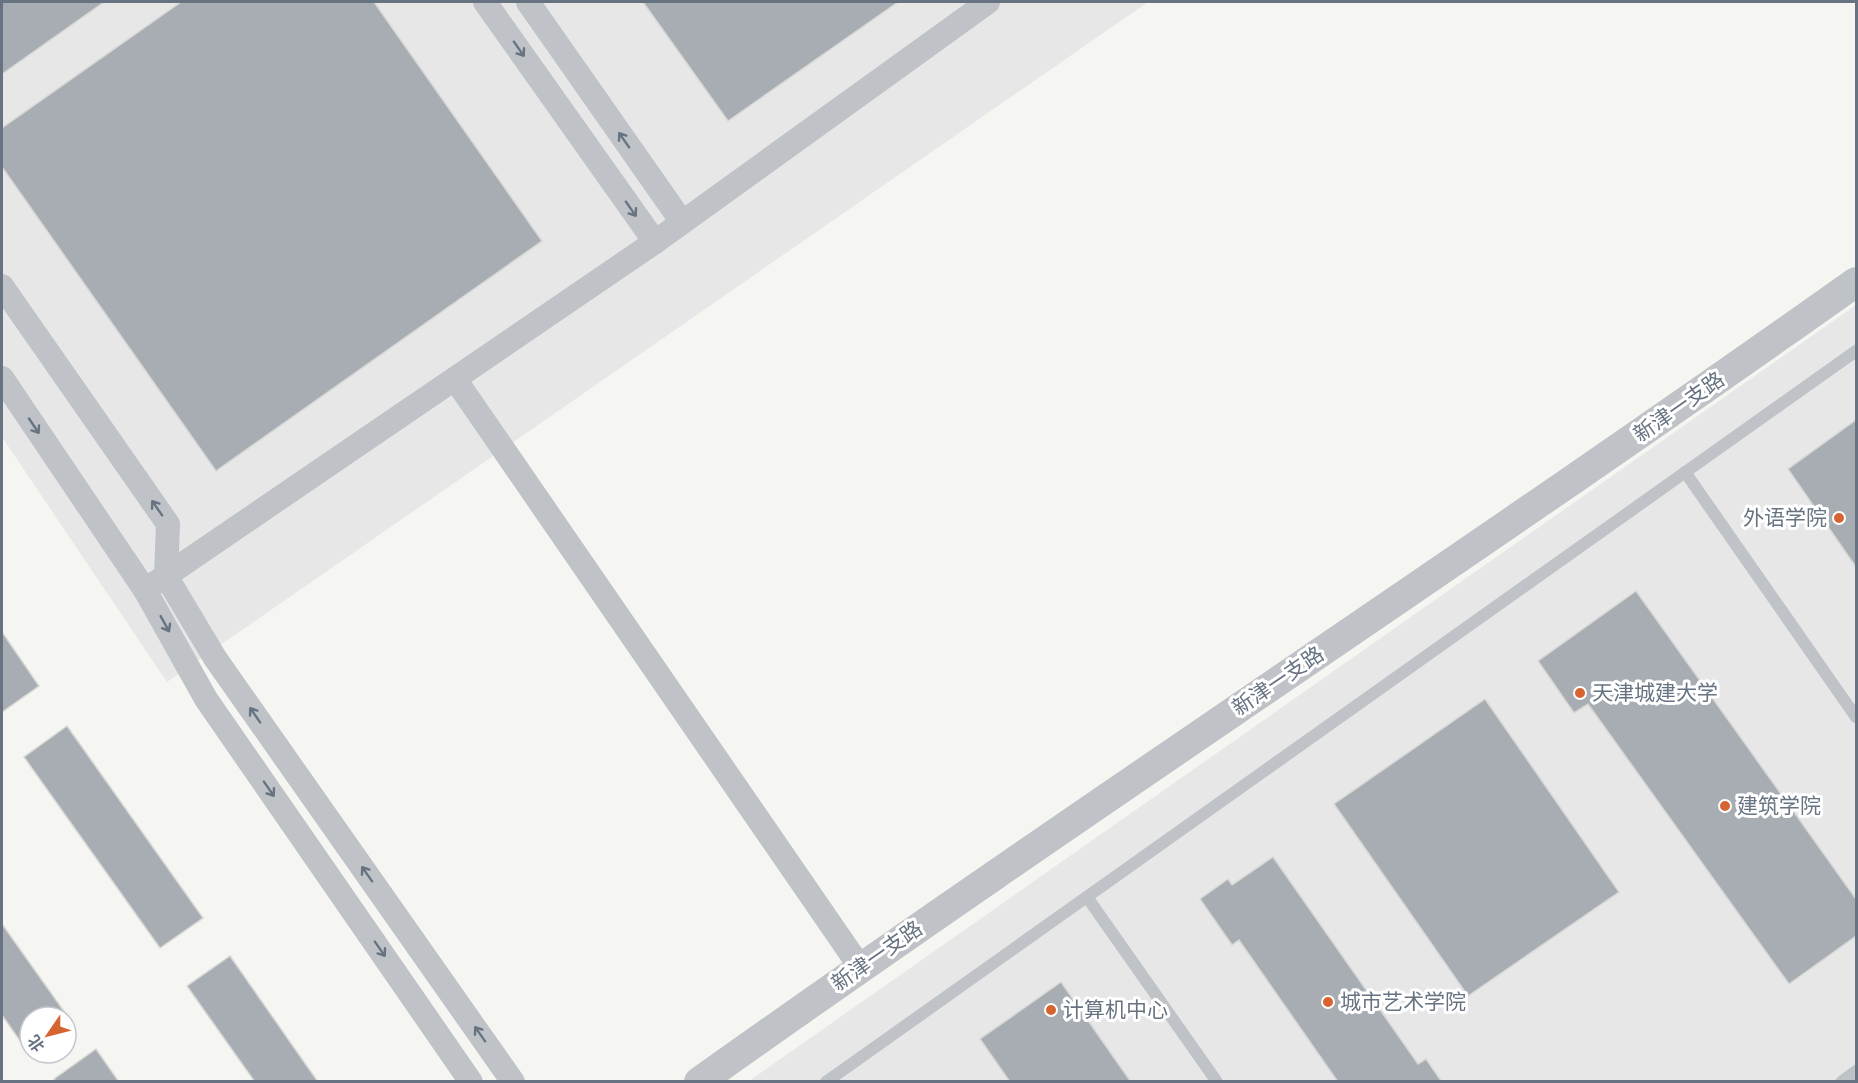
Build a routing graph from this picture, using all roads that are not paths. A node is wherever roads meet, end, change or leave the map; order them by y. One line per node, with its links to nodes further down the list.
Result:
1 (485, 2): 5 (street, one-way to 5)
2 (528, 2): 4 (street, one-way to 2)
3 (988, 2): 4 (street)
4 (682, 222): 5 (street)
5 (654, 242): 10 (street)
6 (1857, 282): 16 (street, 新津一支路)
7 (2, 286): 12 (street, one-way to 7)
8 (1857, 351): 11 (lane)
9 (2, 378): 13 (street, one-way to 13)
10 (455, 379): 12 (street); 16 (street)
11 (1685, 472): 14 (lane); 15 (lane)
12 (166, 576): 13 (street); 19 (street, one-way to 12)
13 (146, 590): 18 (street, one-way to 18)
14 (1857, 717)
15 (1087, 897): 21 (lane); 22 (lane)
16 (860, 967): 20 (street, 新津一支路)
17 (1857, 1071): 23 (lane)
18 (471, 1082)
19 (513, 1082)
20 (699, 1082)
21 (826, 1082)
22 (1217, 1082)
23 (1841, 1082)

